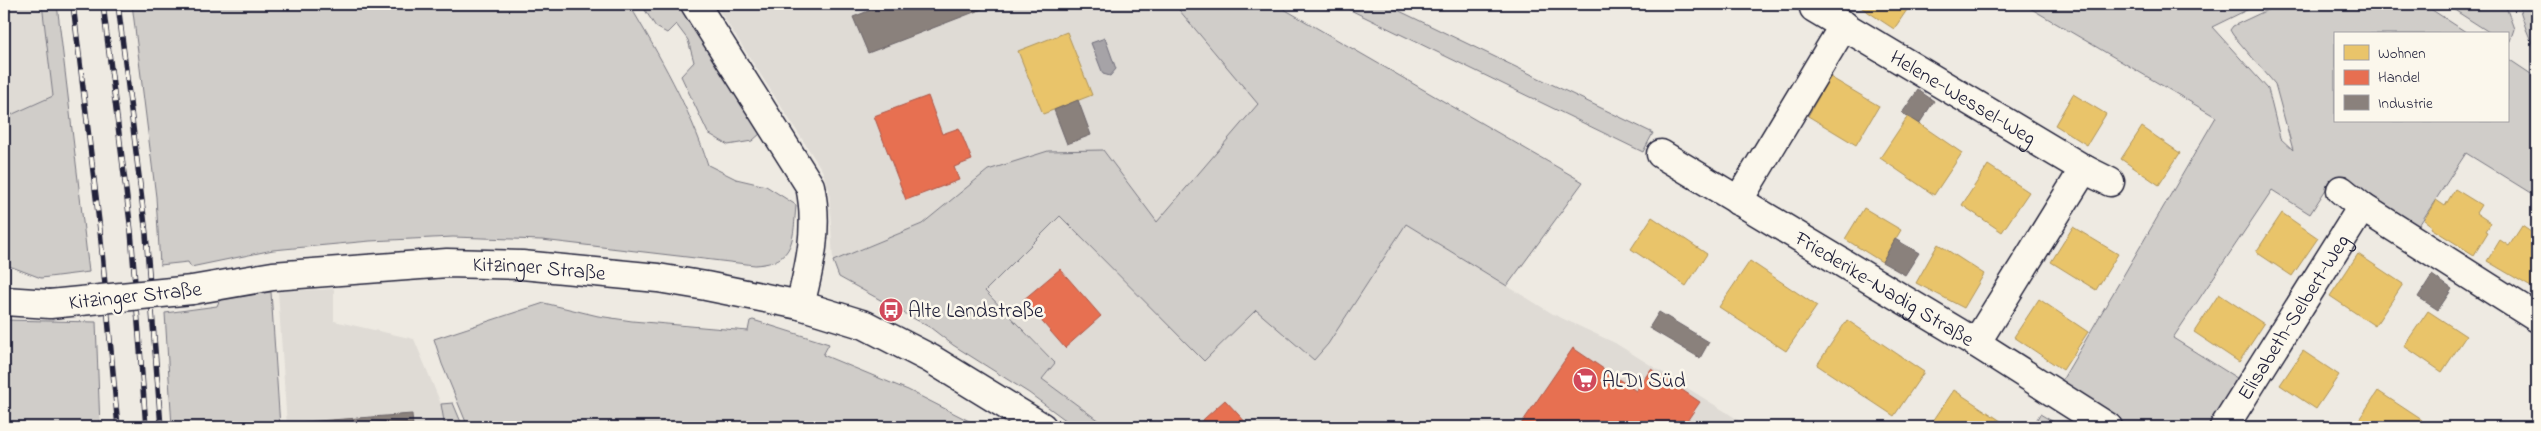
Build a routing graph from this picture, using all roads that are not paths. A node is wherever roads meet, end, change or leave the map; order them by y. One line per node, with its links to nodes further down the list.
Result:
1 (695, 4): 11 (street)
2 (1814, 8): 3 (street, Helene-Wessel-Weg)
3 (1844, 25): 5 (street, Helene-Wessel-Weg); 8 (street)
4 (1661, 154): 8 (street, Friederike-Nadig Straße)
5 (2084, 169): 6 (street, Helene-Wessel-Weg); 13 (street)
6 (2110, 182)
7 (2341, 190): 9 (street)
8 (1738, 201): 13 (street, Friederike-Nadig Straße)
9 (2362, 207): 12 (street); 16 (street, Elisabeth-Selbert-Weg)
10 (4, 301): 11 (street, Kitzinger Straße, bridge)
11 (800, 305): 14 (street, Kitzinger Straße)
12 (2537, 318)
13 (1976, 343): 15 (street, Friederike-Nadig Straße)
14 (1042, 427)
15 (2108, 427)
16 (2224, 427)

